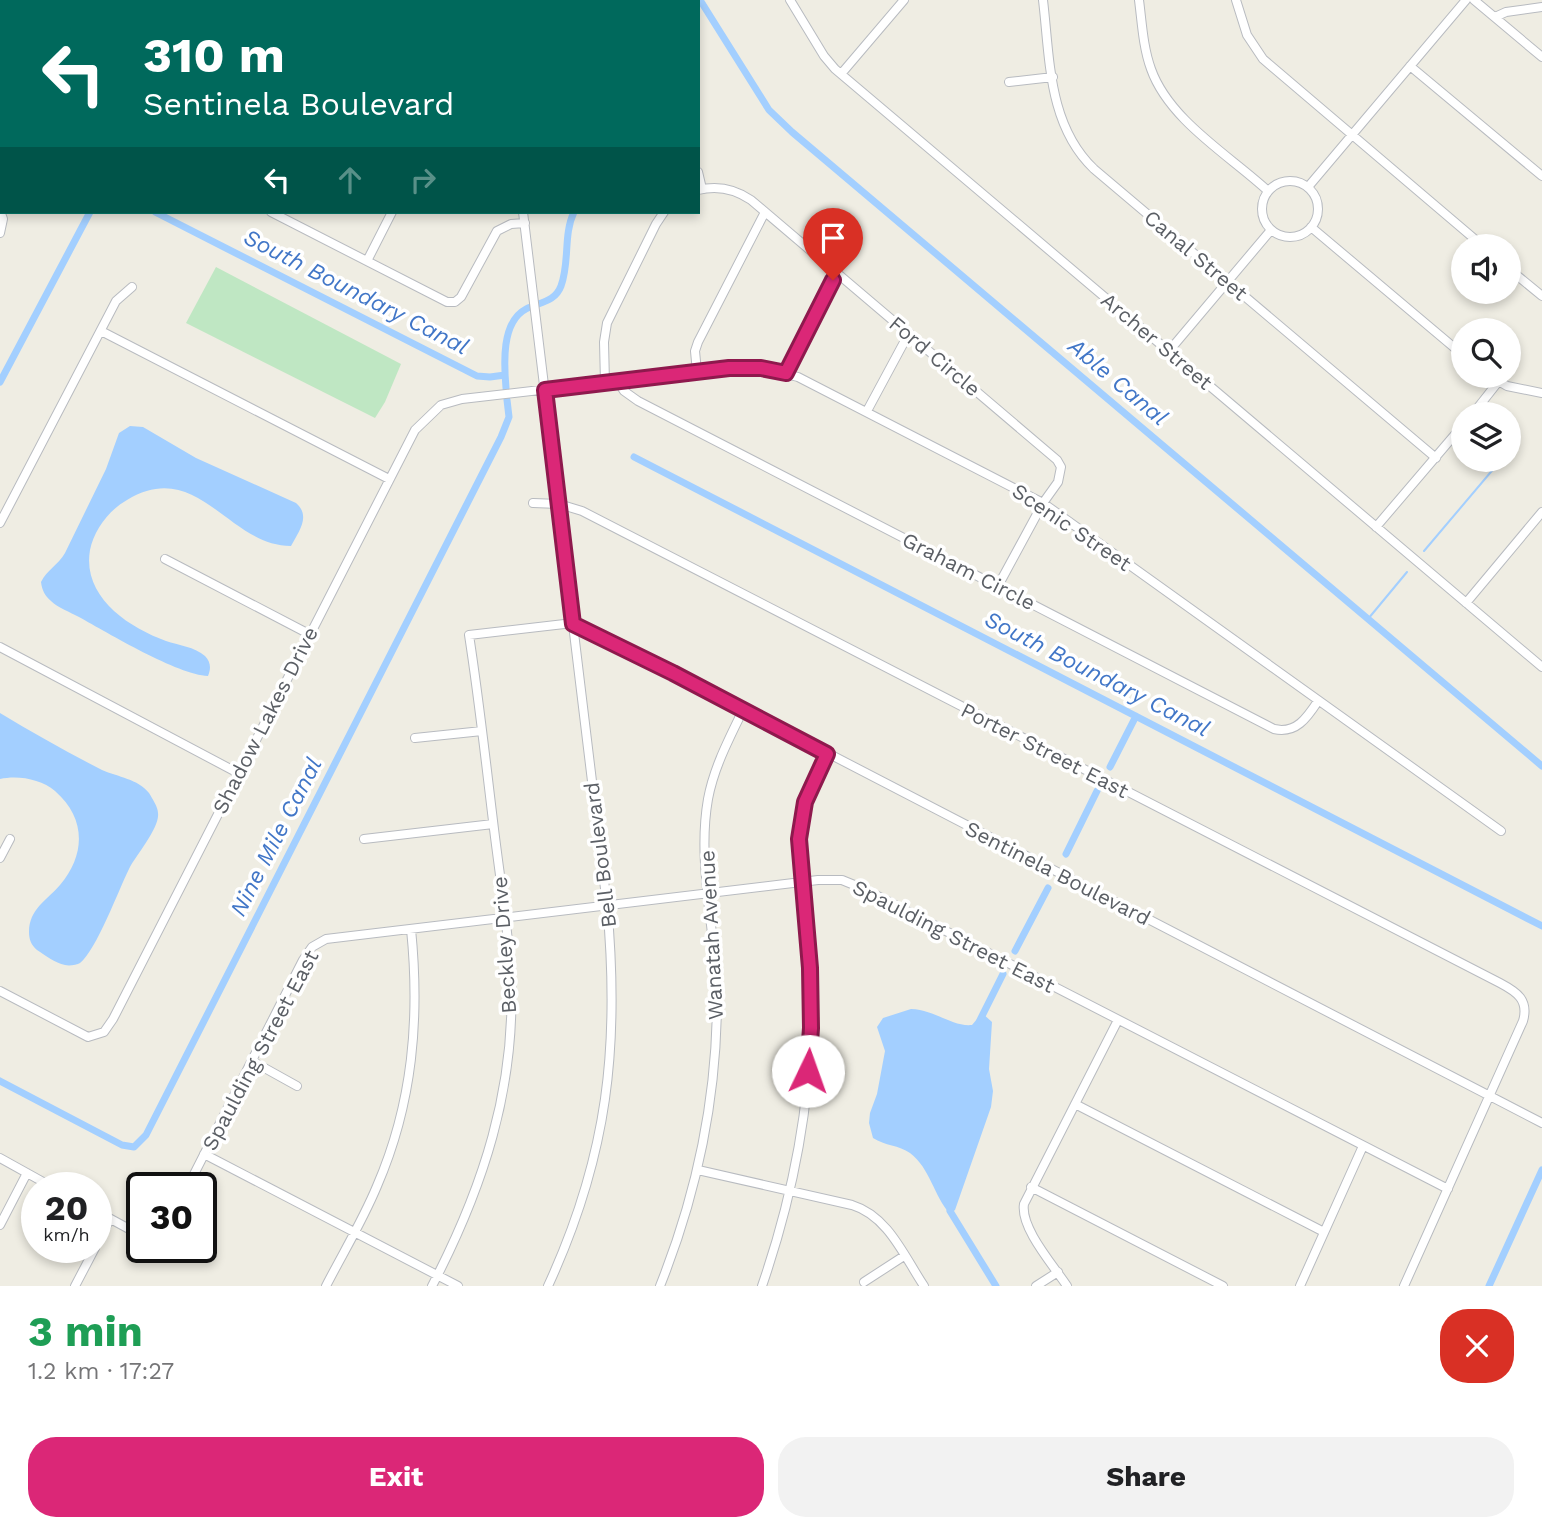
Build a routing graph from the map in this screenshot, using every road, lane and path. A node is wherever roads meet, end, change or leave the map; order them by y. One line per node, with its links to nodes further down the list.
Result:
1 (790, 0): 12 (street, Archer Street)
2 (904, 0): 12 (street)
3 (1043, 0): 13 (street, Canal Street)
4 (1139, 0): 19 (street)
5 (1236, 0): 15 (street)
6 (1466, 0): 11 (street)
7 (1474, 0): 9 (street)
8 (1542, 7): 9 (street)
9 (1495, 17): 10 (street)
10 (1542, 57)
11 (1410, 66): 15 (street); 16 (street)
12 (841, 74): 40 (street, Archer Street)
13 (1052, 78): 14 (street); 34 (street, Canal Street)
14 (1009, 82)
15 (1352, 135): 17 (street); 30 (street)
16 (1542, 176)
17 (1308, 187): 19 (street); 27 (street)
18 (700, 189): 20 (street, Ford Circle)
19 (1268, 191): 28 (street)
20 (765, 212): 32 (street, Ford Circle); 41 (street)
21 (277, 214): 31 (street)
22 (391, 214): 31 (street)
23 (523, 214): 26 (street, Bell Boulevard)
24 (663, 214): 44 (street)
25 (1, 215): 29 (street)
26 (524, 223): 31 (street); 47 (street, Bell Boulevard)
27 (1311, 228): 28 (street); 39 (street)
28 (1271, 230): 34 (street)
29 (0, 233)
30 (1469, 234)
31 (367, 261)
32 (838, 273): 38 (street, Ford Circle); 42 (street)
33 (1521, 279): 36 (street)
34 (1228, 282): 40 (street); 52 (street, Canal Street)
35 (132, 287): 37 (street)
36 (1542, 296)
37 (101, 331): 53 (street); 58 (street)
38 (909, 334): 50 (street); 55 (street, Ford Circle)
39 (1451, 345)
40 (1169, 352): 59 (street, Archer Street)
41 (697, 372): 42 (street, Scenic Street); 43 (street, Scenic Street)
42 (786, 373): 50 (street, Scenic Street)
43 (618, 382): 44 (street, Scenic Street); 61 (street, Graham Circle)
44 (605, 383): 47 (street, Scenic Street)
45 (1493, 388): 49 (street)
46 (1514, 388): 48 (street)
47 (545, 390): 53 (street, Shadow Lakes Drive); 56 (street, Bell Boulevard)
48 (1542, 393)
49 (1482, 402)
50 (867, 411): 55 (street, Scenic Street)
51 (1451, 440): 52 (street)
52 (1436, 458): 59 (street)
53 (389, 479): 64 (street, Shadow Lakes Drive)
54 (533, 503): 56 (street, Porter Street East)
55 (1043, 503): 61 (street); 67 (street, Scenic Street)
56 (559, 504): 63 (street, Bell Boulevard); 87 (street, Porter Street East)
57 (1542, 512): 62 (street)
58 (0, 523)
59 (1377, 527): 62 (street, Archer Street)
60 (165, 559): 64 (street)
61 (998, 586): 67 (street, Graham Circle)
62 (1466, 603): 66 (street, Archer Street)
63 (573, 624): 68 (street, Sentinela Boulevard); 69 (street, Beckley Drive); 80 (street, Bell Boulevard)
64 (309, 634): 72 (street, Shadow Lakes Drive)
65 (0, 647): 72 (street)
66 (1542, 667)
67 (1318, 701): 74 (street, Scenic Street)
68 (743, 710): 71 (street, Sentinela Boulevard); 79 (street, Wanatah Avenue)
69 (482, 730): 70 (street); 73 (street, Beckley Drive)
70 (415, 738)
71 (827, 754): 78 (street); 87 (street, Sentinela Boulevard)
72 (238, 774): 83 (street, Shadow Lakes Drive)
73 (493, 824): 76 (street); 81 (street, Beckley Drive)
74 (1501, 831)
75 (10, 839): 77 (street)
76 (364, 839)
77 (0, 858)
78 (803, 881): 79 (street, Spaulding Street East); 84 (street, Spaulding Street East); 99 (street)
79 (709, 893): 80 (street, Spaulding Street East); 93 (street, Wanatah Avenue)
80 (607, 905): 81 (street, Spaulding Street East); 112 (street, Bell Boulevard)
81 (505, 917): 82 (street, Spaulding Street East); 106 (street, Beckley Drive)
82 (411, 929): 85 (street, Spaulding Street East); 101 (street)
83 (0, 991)
84 (1118, 1020): 88 (street); 90 (street, Spaulding Street East)
85 (251, 1061): 86 (street); 91 (street, Spaulding Street East)
86 (297, 1086)
87 (1489, 1095): 89 (street, Sentinela Boulevard); 98 (street)
88 (1074, 1104): 97 (street); 102 (street)
89 (1542, 1123)
90 (1363, 1146): 98 (street, Spaulding Street East); 102 (street)
91 (204, 1154): 95 (street, Spaulding Street East); 101 (street)
92 (0, 1158): 94 (street)
93 (698, 1170): 99 (street); 113 (street, Wanatah Avenue)
94 (25, 1172)
95 (195, 1172)
96 (21, 1185): 100 (street)
97 (1031, 1187): 105 (street); 118 (street)
98 (1448, 1189): 120 (street)
99 (790, 1191): 103 (street); 114 (street)
100 (0, 1225)
101 (355, 1232): 106 (street); 109 (street)
102 (1324, 1232): 119 (street)
103 (904, 1256): 107 (street); 115 (street)
104 (86, 1263): 108 (street)
105 (1058, 1272): 116 (street); 117 (street)
106 (438, 1275): 110 (street, Beckley Drive); 111 (street)
107 (864, 1282)
108 (75, 1286)
109 (326, 1286)
110 (432, 1286)
111 (458, 1286)
112 (548, 1286)
113 (660, 1286)
114 (762, 1286)
115 (924, 1286)
116 (1036, 1286)
117 (1067, 1286)
118 (1223, 1286)
119 (1300, 1286)
120 (1404, 1286)

